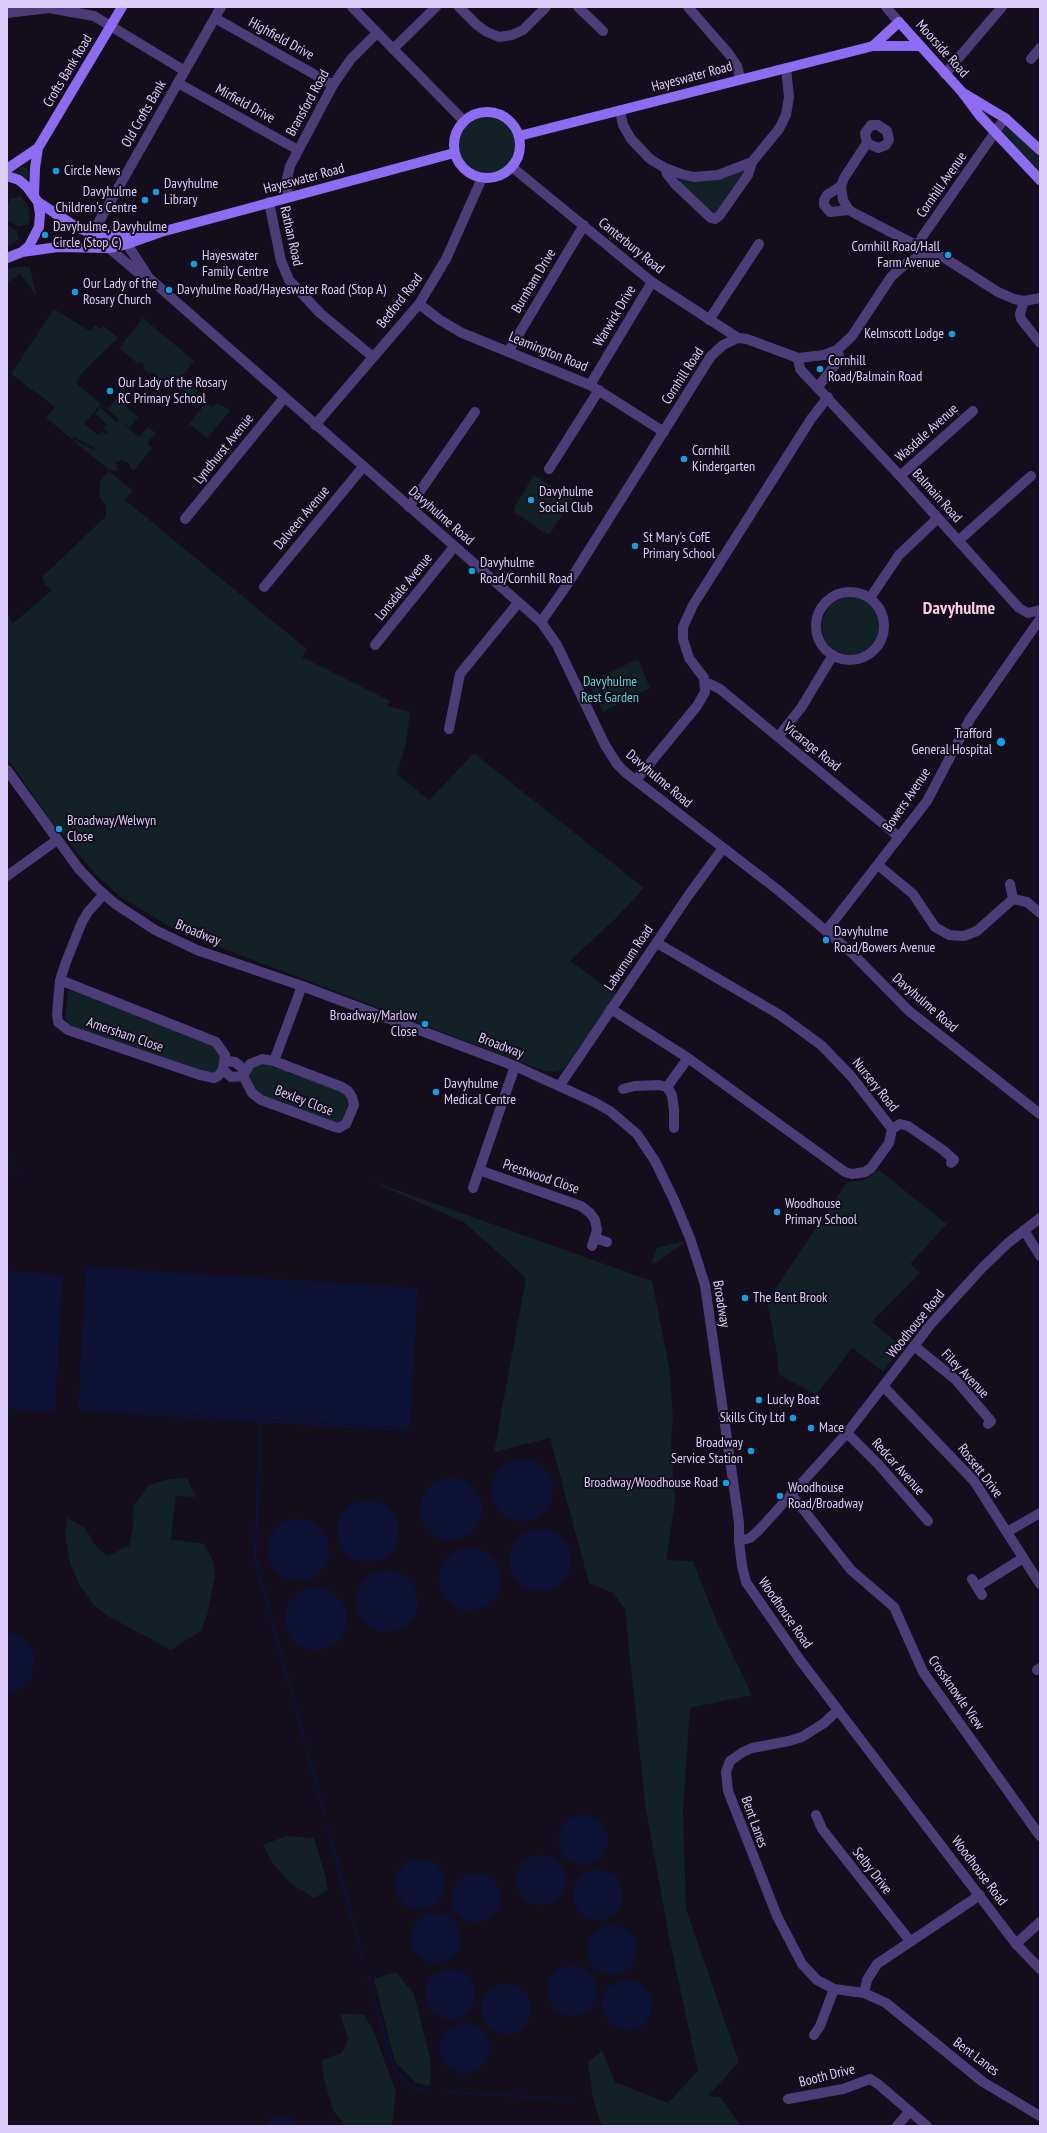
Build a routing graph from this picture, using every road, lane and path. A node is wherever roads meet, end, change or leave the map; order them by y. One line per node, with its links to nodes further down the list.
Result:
1 (122, 7): 14 (main road, Crofts Bank Road)
2 (221, 7): 12 (street, Old Crofts Bank)
3 (352, 7): 16 (street)
4 (436, 7): 20 (street)
5 (459, 7): 6 (street)
6 (546, 7)
7 (578, 7): 15 (street)
8 (688, 7): 25 (street)
9 (886, 7): 13 (street, Moorside Road)
10 (1002, 7): 24 (street)
11 (7, 13): 14 (street)
12 (215, 18): 23 (street, Old Crofts Bank); 27 (street, Highfield Drive)
13 (899, 22): 17 (main road, Hayeswater Road); 18 (main road, Moorside Road)
14 (111, 26): 23 (street); 35 (main road, Crofts Bank Road)
15 (603, 31)
16 (377, 33): 20 (street); 27 (street, Bransford Road)
17 (873, 46): 18 (main road, Hayeswater Road); 22 (main road, Hayeswater Road)
18 (920, 46): 24 (main road, Moorside Road)
19 (1040, 48): 21 (street)
20 (393, 49): 31 (street)
21 (1031, 59)
22 (786, 68): 25 (main road, Hayeswater Road); 39 (street)
23 (184, 71): 26 (street, Old Crofts Bank)
24 (945, 74): 28 (main road, Moorside Road)
25 (740, 78): 29 (main road, Hayeswater Road)
26 (178, 83): 36 (street, Mirfield Drive); 53 (street, Old Crofts Bank)
27 (334, 85): 36 (street, Bransford Road)
28 (962, 92): 30 (main road, Moorside Road); 32 (main road, Moorside Road)
29 (620, 111): 33 (main road, Hayeswater Road); 41 (street)
30 (1005, 118): 32 (street, Cornhill Avenue); 37 (main road, Moorside Road)
31 (463, 120): 33 (main road); 38 (main road)
32 (996, 132): 45 (main road, Moorside Road); 55 (street, Cornhill Avenue)
33 (519, 136): 40 (main road)
34 (867, 143): 46 (street)
35 (38, 148): 42 (main road, Crofts Bank Road); 48 (main road, Crofts Bank Road)
36 (298, 150): 47 (street, Bransford Road)
37 (1040, 150)
38 (454, 153): 44 (main road); 47 (main road, Hayeswater Road)
39 (752, 162): 41 (street); 41 (street)
40 (512, 167): 44 (main road); 51 (street, Canterbury Road)
41 (665, 168)
42 (7, 169)
43 (7, 176): 48 (main road, Hayeswater Road)
44 (482, 178): 66 (street, Bedford Road)
45 (1040, 180)
46 (841, 186): 50 (street); 50 (street)
47 (288, 197): 49 (main road, Hayeswater Road)
48 (36, 198): 53 (main road, Hayeswater Road); 59 (main road, Crofts Bank Road)
49 (269, 202): 52 (main road, Hayeswater Road); 72 (street, Rathan Road)
50 (849, 210): 55 (street)
51 (584, 225): 63 (street, Canterbury Road); 71 (street, Burnham Drive)
52 (161, 232): 54 (main road, Hayeswater Road); 56 (main road, Hayeswater Road)
53 (92, 234): 54 (main road, Hayeswater Road)
54 (118, 236): 56 (main road)
55 (921, 241): 60 (street)
56 (127, 244): 58 (main road, Hayeswater Road); 62 (street)
57 (759, 244): 67 (street)
58 (109, 248): 59 (main road, Hayeswater Road); 62 (street)
59 (22, 252): 61 (main road)
60 (919, 256): 65 (street); 70 (street)
61 (7, 258)
62 (149, 278): 77 (street, Davyhulme Road)
63 (652, 282): 67 (street, Canterbury Road); 74 (street, Warwick Drive)
64 (1040, 298): 65 (street)
65 (1024, 301): 69 (street)
66 (419, 304): 71 (street, Leamington Road); 72 (street, Bedford Road)
67 (709, 320): 68 (street, Canterbury Road)
68 (738, 338): 73 (street); 82 (street, Cornhill Road)
69 (1040, 343)
70 (837, 350): 73 (street); 75 (street)
71 (508, 352): 74 (street, Leamington Road)
72 (373, 358): 81 (street, Bedford Road)
73 (798, 358): 75 (street, Balmain Road)
74 (590, 385): 76 (street, Leamington Road)
75 (818, 387): 78 (street, Balmain Road)
76 (599, 390): 82 (street, Leamington Road); 84 (street)
77 (284, 398): 81 (street, Davyhulme Road); 89 (street, Lyndhurst Avenue)
78 (826, 399): 85 (street, Balmain Road); 100 (street)
79 (973, 411): 85 (street, Wasdale Avenue)
80 (475, 412): 87 (street)
81 (315, 425): 83 (street, Davyhulme Road)
82 (664, 432): 97 (street, Cornhill Road)
83 (363, 467): 87 (street, Davyhulme Road); 92 (street, Dalveen Avenue)
84 (549, 469)
85 (900, 476): 88 (street, Balmain Road)
86 (1031, 476): 90 (street)
87 (409, 507): 91 (street, Davyhulme Road)
88 (938, 518): 90 (street, Balmain Road); 93 (street)
89 (185, 519)
90 (958, 541): 95 (street, Balmain Road)
91 (454, 547): 94 (street, Davyhulme Road); 98 (street, Lonsdale Avenue)
92 (264, 587)
93 (870, 598): 99 (street); 99 (street)
94 (518, 603): 97 (street, Davyhulme Road); 101 (street)
95 (1040, 610)
96 (1040, 619): 105 (street, Bowers Avenue)
97 (541, 622): 104 (street, Davyhulme Road)
98 (375, 645)
99 (833, 655): 102 (street)
100 (706, 684): 102 (street, Vicarage Road); 104 (street)
101 (449, 729)
102 (778, 738): 105 (street, Vicarage Road)
103 (7, 770): 106 (street, Broadway)
104 (636, 780): 107 (street, Davyhulme Road)
105 (900, 837): 108 (street, Bowers Avenue)
106 (57, 840): 109 (street); 111 (street, Broadway)
107 (723, 848): 114 (street, Davyhulme Road); 115 (street, Laburnum Road)
108 (878, 865): 112 (street); 114 (street, Bowers Avenue)
109 (7, 876)
110 (1010, 884): 112 (street)
111 (104, 894): 116 (street, Amersham Close); 117 (street, Broadway)
112 (1013, 899): 113 (street)
113 (1040, 913)
114 (826, 931): 128 (street, Davyhulme Road)
115 (657, 943): 118 (street, Laburnum Road); 130 (street, Nursery Road)
116 (60, 980): 121 (street, Amersham Close); 121 (street, Amersham Close)
117 (302, 986): 120 (street); 122 (street, Broadway)
118 (612, 1009): 119 (street, Nursery Road); 125 (street, Laburnum Road)
119 (688, 1058): 126 (street); 130 (street, Nursery Road)
120 (274, 1061): 123 (street, Bexley Close); 123 (street, Bexley Close)
121 (228, 1065): 123 (street, Bexley Close); 124 (street, Amersham Close)
122 (515, 1066): 125 (street, Broadway); 132 (street)
123 (244, 1073): 124 (street, Bexley Close)
124 (231, 1077)
125 (560, 1085): 146 (street, Broadway)
126 (667, 1087): 127 (street); 129 (street)
127 (623, 1089)
128 (1040, 1114)
129 (674, 1128)
130 (892, 1129): 131 (street)
131 (951, 1163)
132 (479, 1170): 133 (street); 136 (street, Prestwood Close)
133 (473, 1188)
134 (1040, 1218): 135 (street, Woodhouse Road)
135 (1024, 1230): 137 (street); 138 (street, Woodhouse Road)
136 (607, 1242)
137 (1040, 1256)
138 (914, 1346): 139 (street, Woodhouse Road); 140 (street, Filey Avenue)
139 (884, 1387): 141 (street, Woodhouse Road); 145 (street, Rossett Drive)
140 (988, 1424)
141 (847, 1434): 142 (street, Woodhouse Road); 144 (street, Redcar Avenue)
142 (791, 1494): 146 (street, Woodhouse Road); 152 (street, Crossknowle View)
143 (1040, 1513): 145 (street)
144 (928, 1521)
145 (1007, 1532): 147 (street, Rossett Drive)
146 (739, 1541): 150 (street, Woodhouse Road)
147 (1023, 1558): 148 (street, Rossett Drive); 149 (street)
148 (1040, 1584)
149 (977, 1587)
150 (838, 1710): 153 (street, Woodhouse Road); 158 (street, Bent Lanes)
151 (816, 1816): 155 (street, Selby Drive)
152 (1040, 1836)
153 (980, 1895): 155 (street); 156 (street, Woodhouse Road)
154 (1040, 1922): 156 (street)
155 (910, 1941): 159 (street)
156 (1016, 1944): 157 (street, Woodhouse Road)
157 (1040, 1969)
158 (834, 1989): 159 (street, Bent Lanes); 160 (street)
159 (864, 1993): 163 (street, Bent Lanes)
160 (814, 2035)
161 (788, 2099): 162 (street, Booth Drive)
162 (910, 2111): 164 (street); 165 (street, Booth Drive)
163 (1040, 2116)
164 (896, 2126)
165 (927, 2126)

